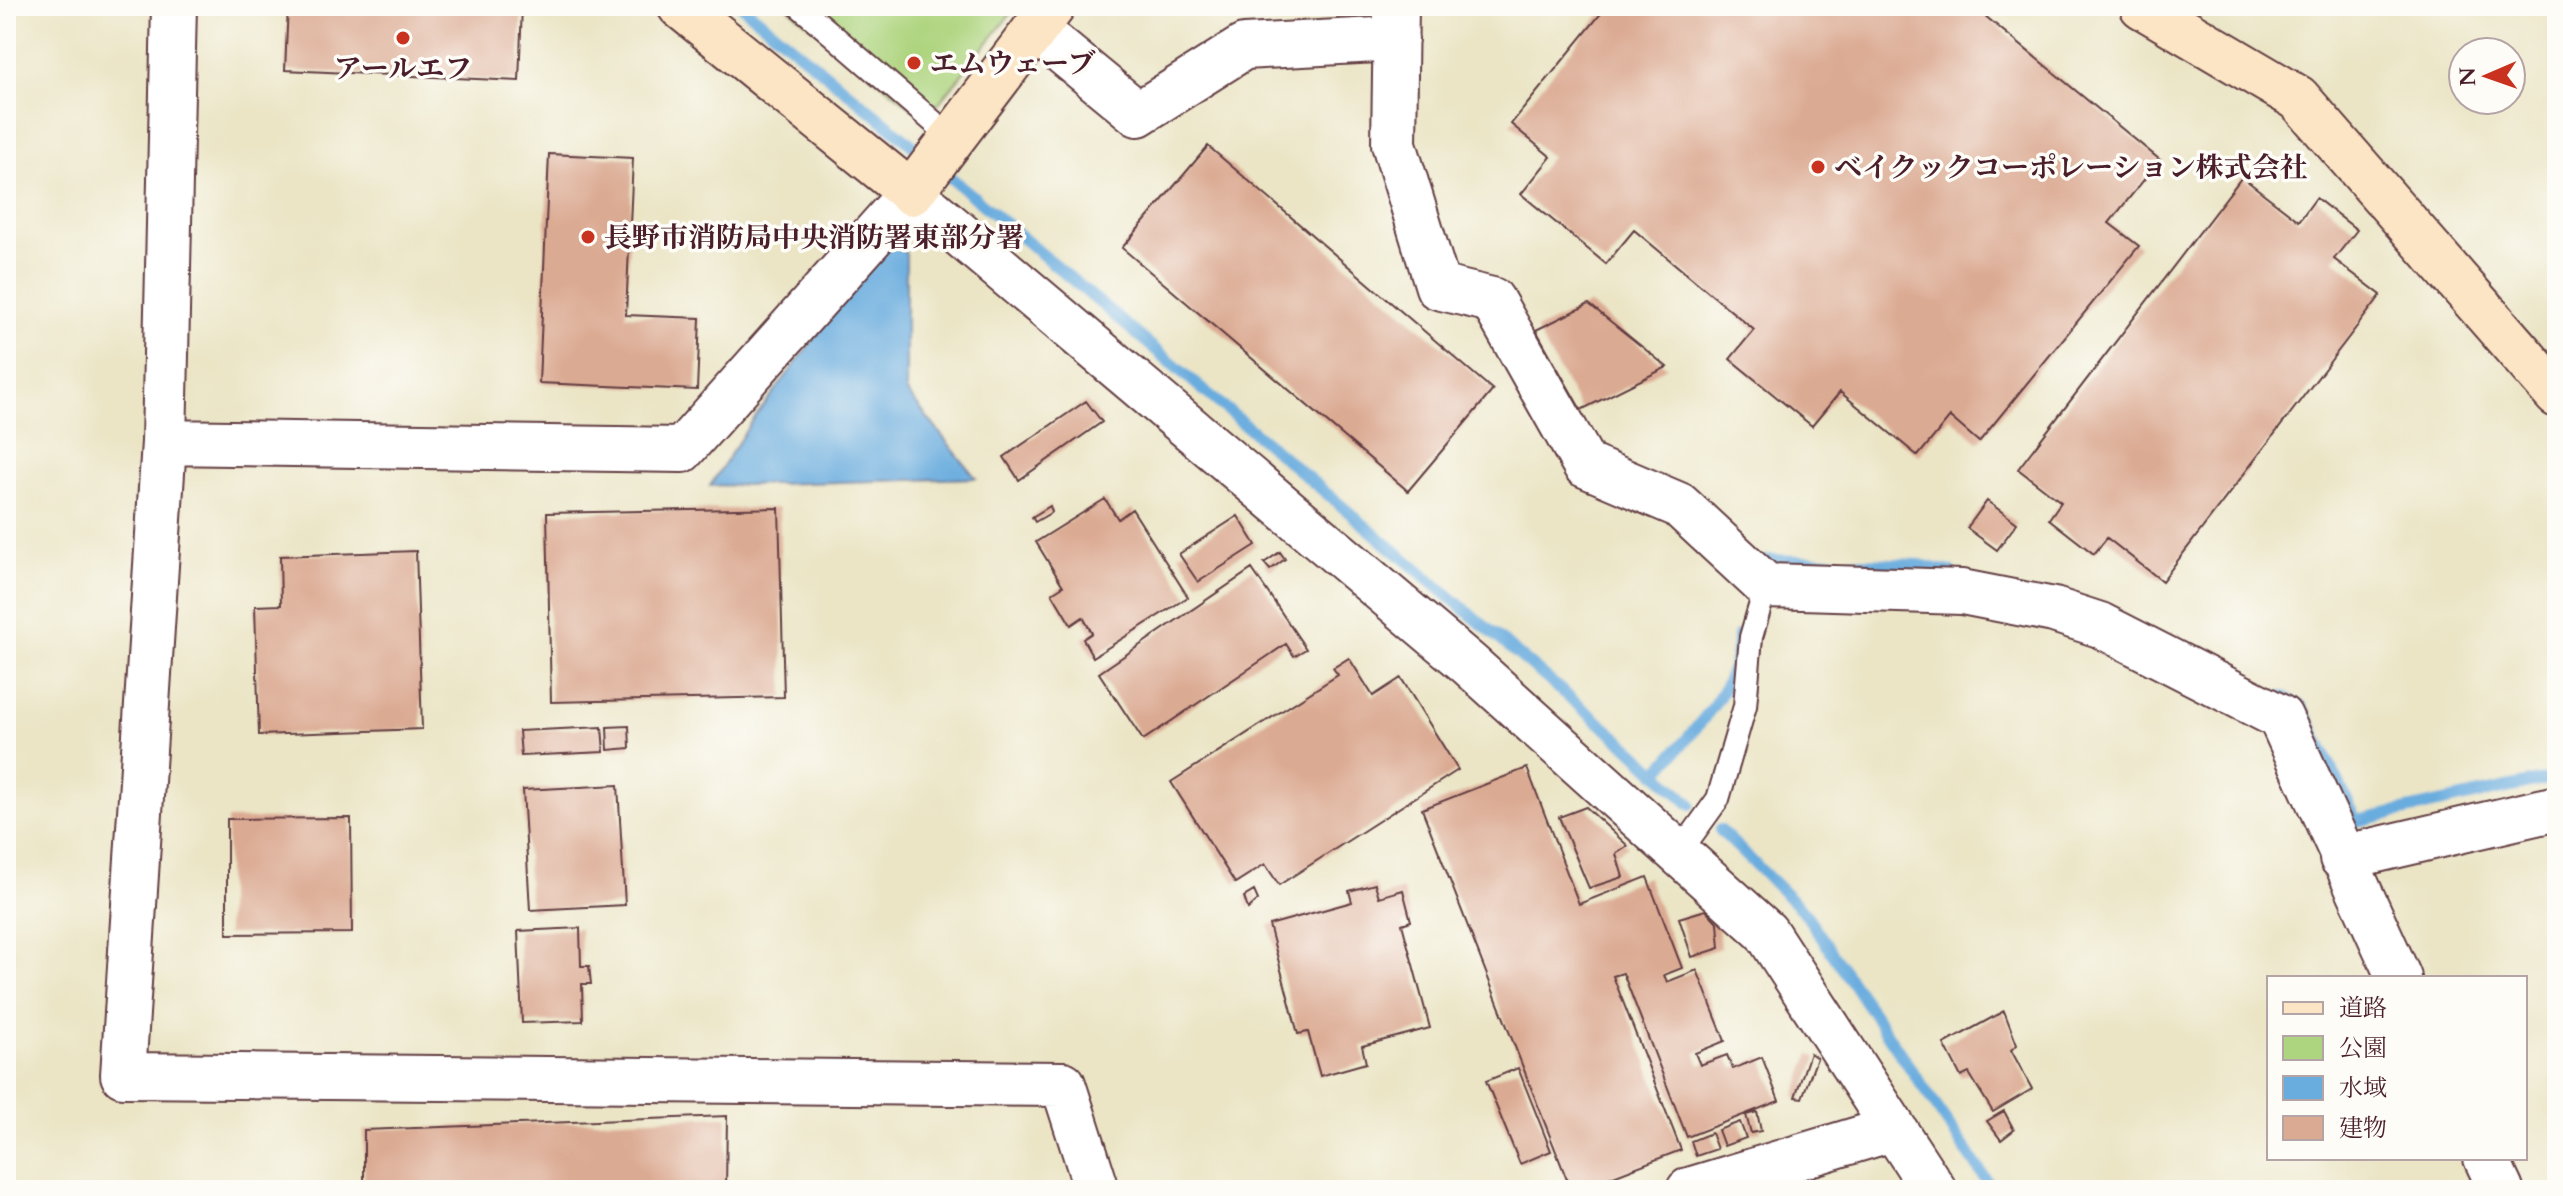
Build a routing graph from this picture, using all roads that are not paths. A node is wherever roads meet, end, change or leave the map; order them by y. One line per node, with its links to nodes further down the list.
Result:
1 (174, 6): 9 (street)
2 (680, 6): 7 (street)
3 (799, 6): 7 (lane)
4 (2142, 6): 8 (street)
5 (1045, 18): 6 (street); 7 (street)
6 (1396, 22): 10 (street)
7 (932, 164): 9 (street); 12 (street)
8 (2557, 395)
9 (164, 442): 17 (street)
10 (1766, 586): 12 (lane); 13 (street)
11 (2557, 808): 13 (street)
12 (1679, 853): 15 (street)
13 (2342, 858): 14 (street)
14 (2398, 976)
15 (1892, 1129): 18 (street); 19 (street)
16 (2487, 1160): 20 (street)
17 (1097, 1190)
18 (1689, 1190)
19 (1934, 1190)
20 (2501, 1190)

